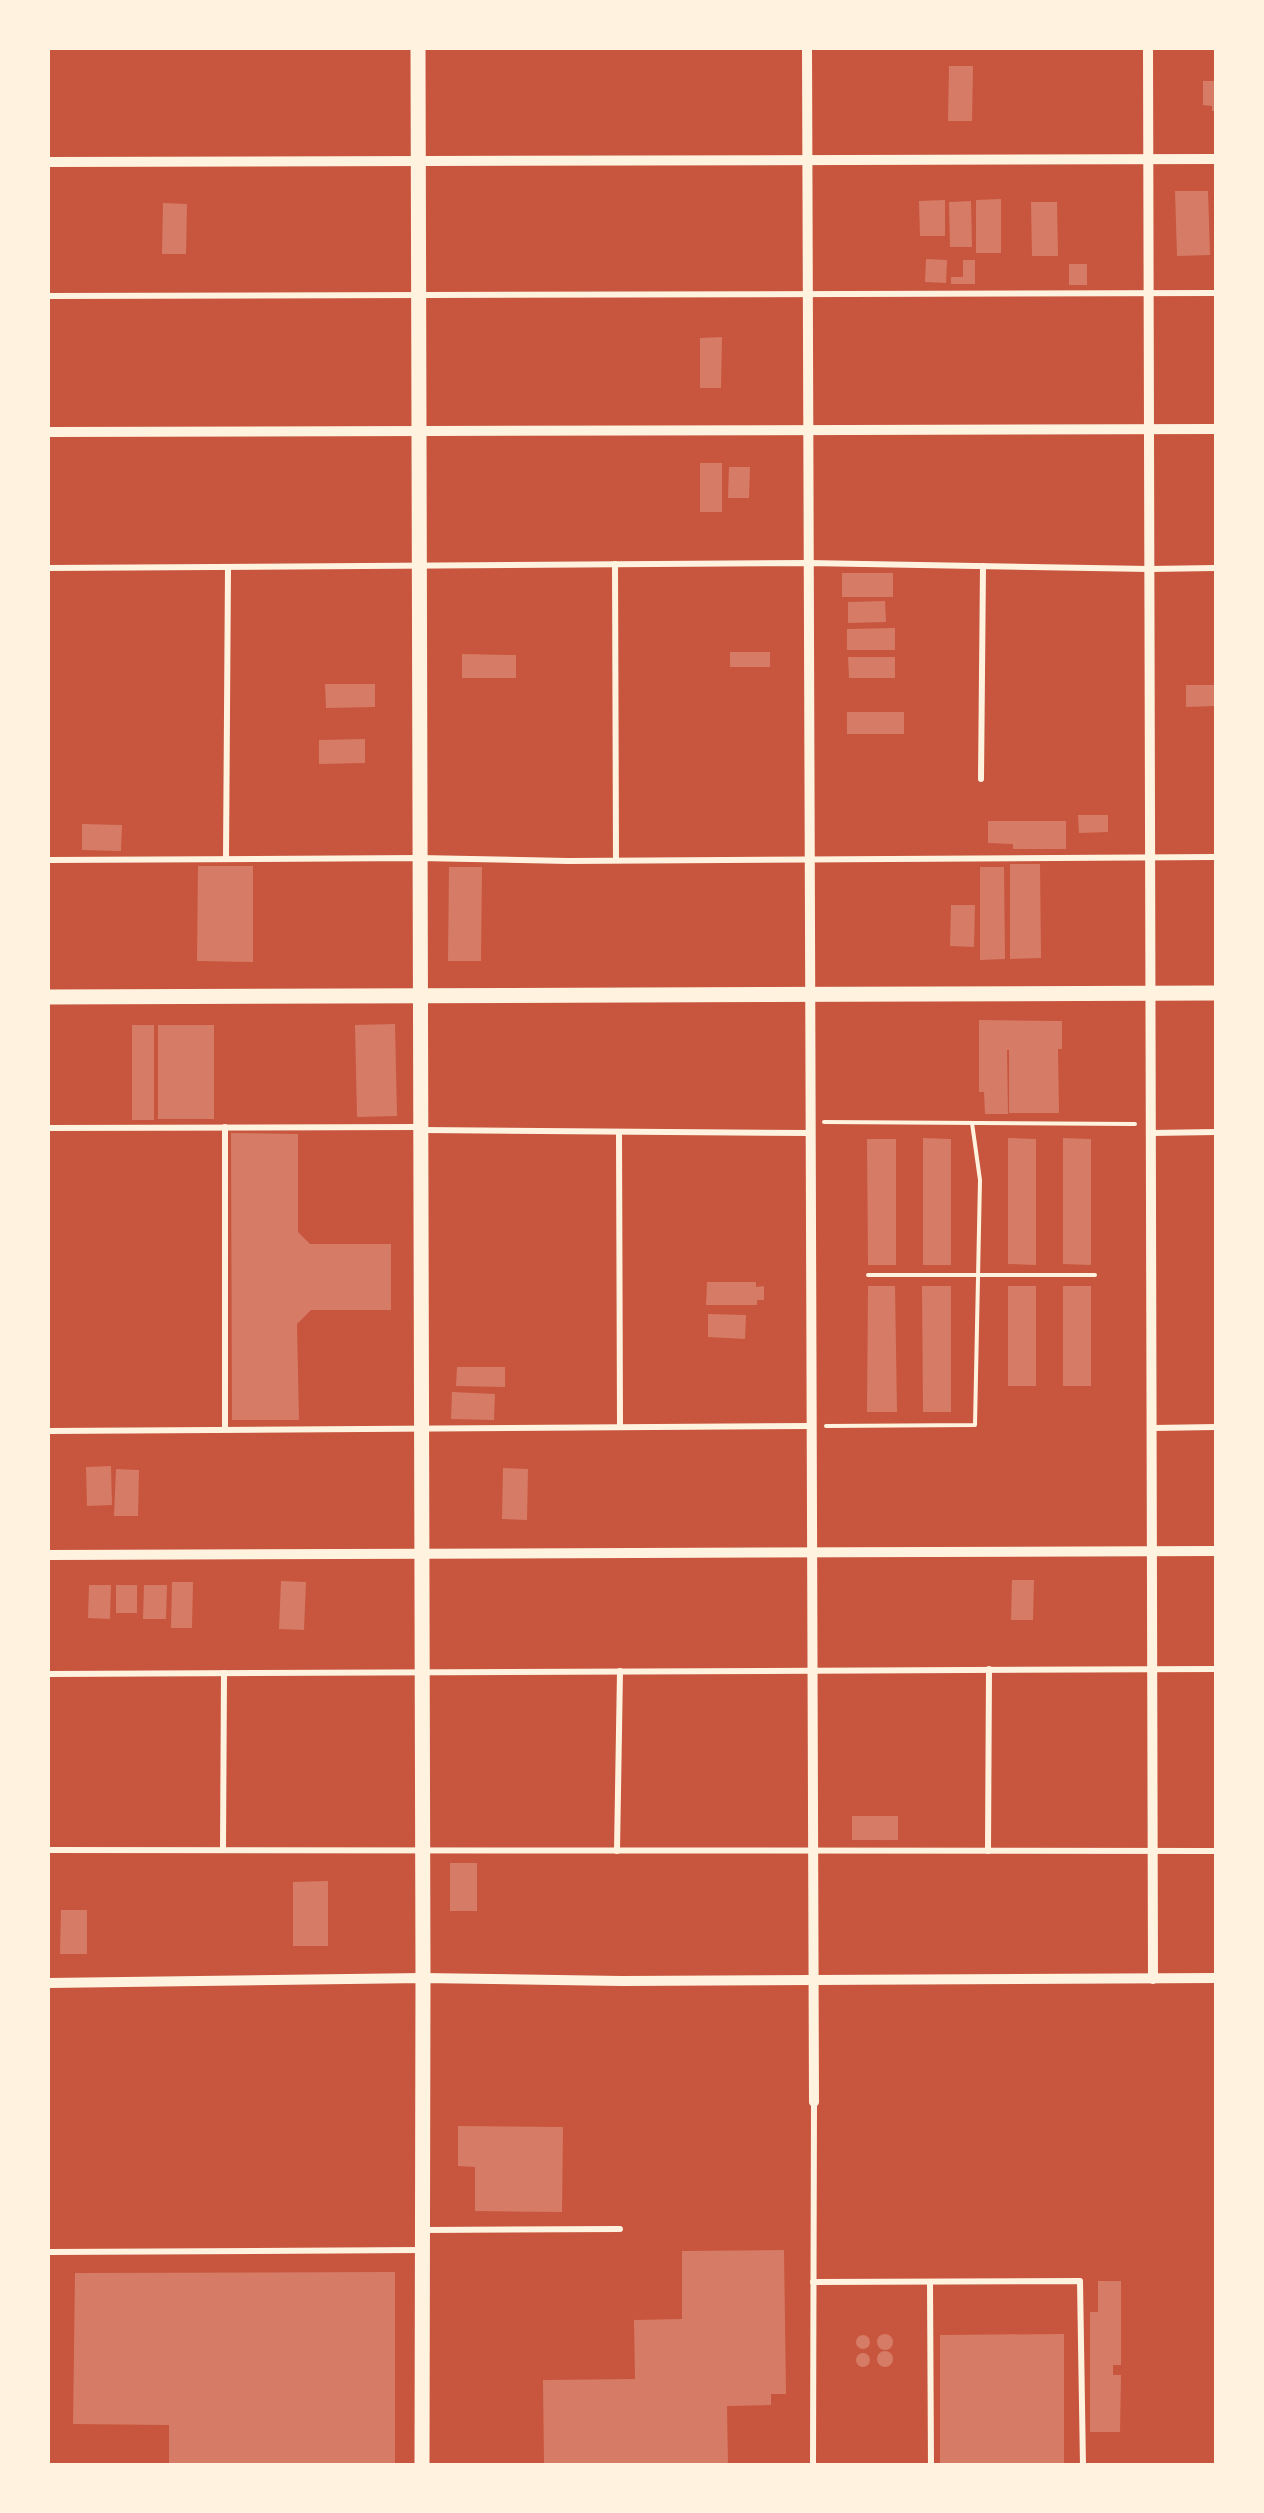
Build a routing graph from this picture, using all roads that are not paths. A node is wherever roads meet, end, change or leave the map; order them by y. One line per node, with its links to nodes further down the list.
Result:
1 (418, 48): 8 (street)
2 (808, 48): 6 (street)
3 (1148, 48): 4 (street)
4 (1148, 159): 5 (street); 6 (street); 11 (street)
5 (1216, 159)
6 (808, 161): 8 (street); 10 (street)
7 (48, 162): 8 (street)
8 (418, 162): 13 (street)
9 (1216, 293): 11 (lane)
10 (808, 294): 11 (lane); 13 (lane); 16 (street)
11 (1148, 294): 14 (street)
12 (48, 296): 13 (lane)
13 (418, 296): 17 (street)
14 (1149, 429): 15 (street); 16 (street); 26 (street)
15 (1216, 429)
16 (808, 430): 17 (street); 19 (street)
17 (418, 431): 18 (street); 21 (street)
18 (48, 432)
19 (808, 563): 20 (lane); 22 (lane); 32 (street)
20 (616, 564): 21 (lane); 34 (lane)
21 (419, 566): 23 (lane); 31 (street)
22 (983, 566): 26 (lane); 27 (lane)
23 (228, 567): 24 (lane); 30 (lane)
24 (48, 568)
25 (1216, 568): 26 (lane)
26 (1149, 569): 28 (street)
27 (981, 779)
28 (1150, 856): 29 (lane); 32 (lane); 36 (street)
29 (1216, 857)
30 (226, 858): 31 (lane); 33 (lane)
31 (420, 858): 34 (lane); 38 (street)
32 (809, 858): 34 (lane); 37 (street)
33 (48, 860)
34 (616, 860)
35 (1216, 992): 36 (street)
36 (1150, 993): 37 (street); 44 (street)
37 (810, 994): 38 (street); 43 (street)
38 (420, 996): 39 (street); 42 (street)
39 (48, 997)
40 (225, 1127): 41 (lane); 42 (lane); 52 (lane)
41 (48, 1128)
42 (420, 1128): 45 (lane); 49 (street)
43 (810, 1128): 45 (lane); 47 (street)
44 (1151, 1128): 46 (lane); 51 (street)
45 (619, 1132): 50 (lane)
46 (1216, 1132)
47 (811, 1426): 50 (lane); 55 (street)
48 (1216, 1426): 51 (lane)
49 (421, 1427): 50 (lane); 52 (lane); 57 (street)
50 (620, 1427)
51 (1152, 1428): 56 (street)
52 (226, 1429): 53 (lane)
53 (48, 1431)
54 (1216, 1551): 56 (street)
55 (811, 1552): 56 (street); 57 (street); 61 (street)
56 (1152, 1552): 60 (street)
57 (421, 1554): 58 (street); 64 (street)
58 (48, 1555)
59 (1216, 1668): 60 (lane)
60 (1153, 1669): 62 (lane); 73 (street)
61 (812, 1670): 62 (lane); 63 (lane); 71 (street)
62 (989, 1670): 72 (lane)
63 (620, 1671): 64 (lane); 70 (lane)
64 (421, 1672): 65 (lane); 69 (street)
65 (224, 1673): 66 (lane); 67 (lane)
66 (48, 1674)
67 (223, 1849): 68 (lane); 69 (lane)
68 (48, 1850)
69 (422, 1850): 70 (lane); 75 (street)
70 (617, 1850): 71 (lane)
71 (812, 1850): 72 (lane); 78 (street)
72 (988, 1851): 73 (lane)
73 (1153, 1851): 74 (lane); 77 (street)
74 (1216, 1851)
75 (423, 1978): 78 (street); 79 (street); 82 (street)
76 (1216, 1978): 77 (street)
77 (1154, 1979): 78 (street)
78 (813, 1980): 80 (street)
79 (48, 1983)
80 (814, 2102): 85 (lane)
81 (620, 2229): 82 (lane)
82 (423, 2230): 83 (street)
83 (423, 2250): 84 (lane); 87 (street)
84 (48, 2252)
85 (813, 2282): 86 (lane); 88 (lane)
86 (930, 2282): 89 (lane); 90 (lane)
87 (422, 2466)
88 (812, 2466)
89 (930, 2466)
90 (1083, 2466)

